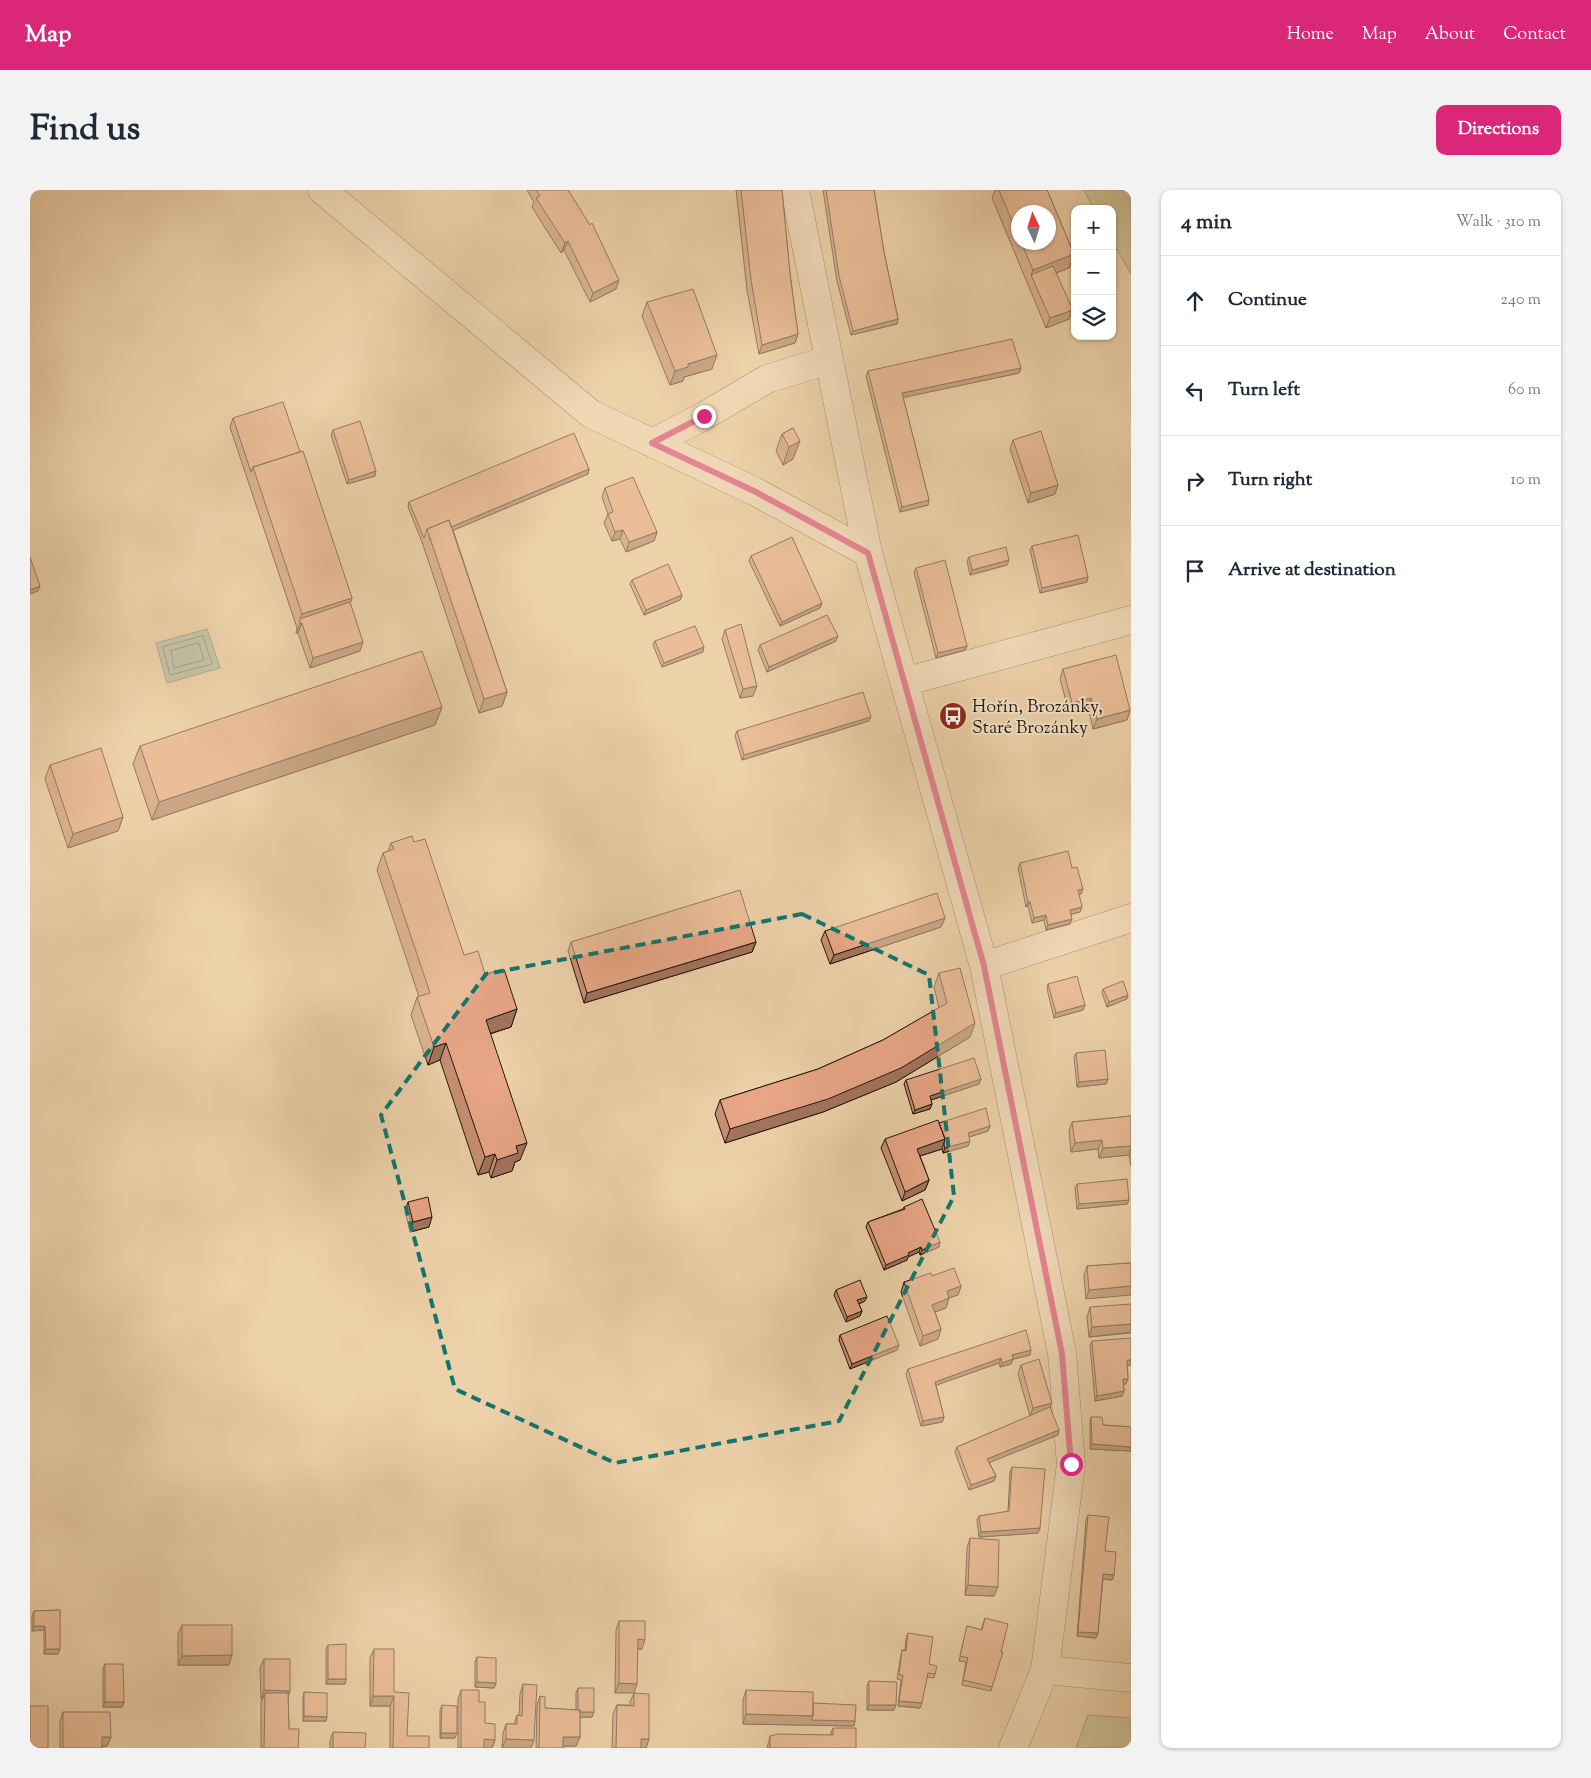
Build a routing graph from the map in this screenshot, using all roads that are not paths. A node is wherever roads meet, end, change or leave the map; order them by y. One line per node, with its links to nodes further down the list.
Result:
1 (322, 190): 4 (street)
2 (795, 190): 3 (street)
3 (828, 360): 4 (street); 5 (street)
4 (652, 443): 5 (street)
5 (868, 553): 7 (street)
6 (1131, 620): 7 (street)
7 (904, 682): 9 (street)
8 (1131, 918): 9 (street)
9 (984, 966): 10 (street)
10 (1045, 1670): 11 (street); 12 (street)
11 (1131, 1678)
12 (1013, 1748)

